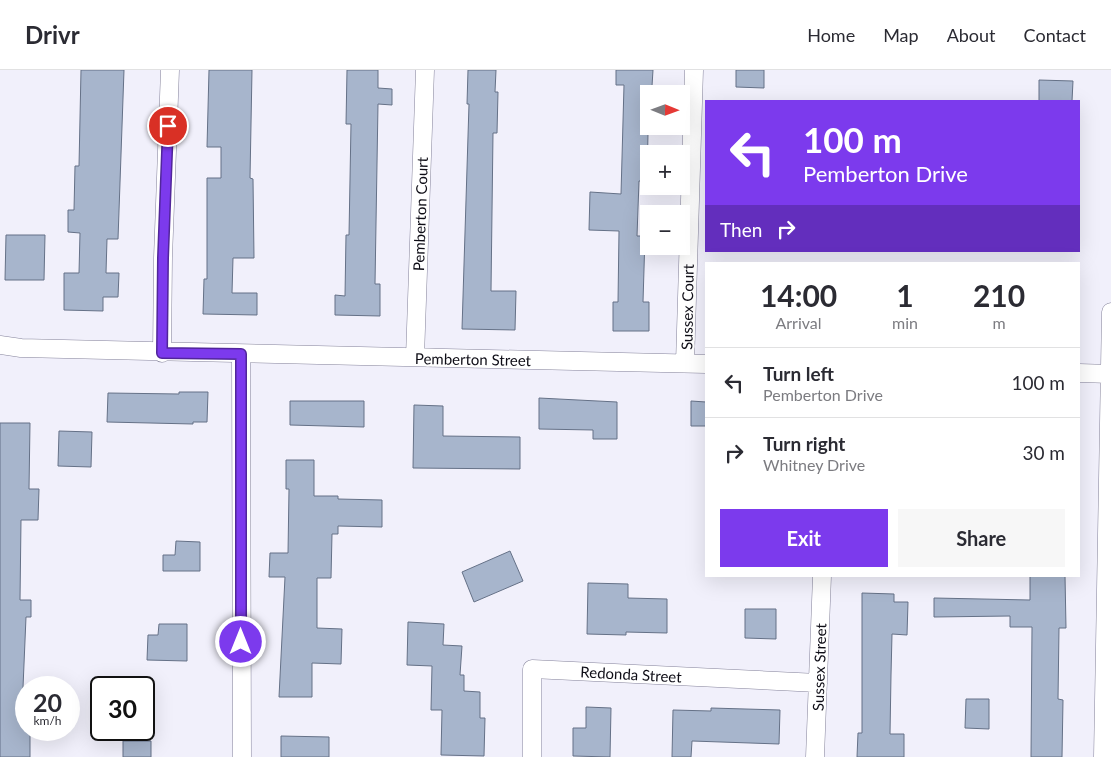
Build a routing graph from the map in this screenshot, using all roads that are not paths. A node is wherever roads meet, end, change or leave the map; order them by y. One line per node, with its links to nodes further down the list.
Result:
1 (170, 70): 6 (street)
2 (425, 70): 8 (street, Pemberton Court)
3 (694, 70): 9 (street, Sussex Court)
4 (1111, 312): 12 (street)
5 (0, 345): 6 (street)
6 (162, 353): 7 (street, Pemberton Street)
7 (241, 354): 8 (street, Pemberton Street); 16 (street)
8 (415, 357): 9 (street, Pemberton Street)
9 (685, 363): 10 (street, Pemberton Street)
10 (705, 364)
11 (1080, 373): 12 (street)
12 (1110, 374): 15 (street)
13 (822, 577): 14 (street, Sussex Street)
14 (818, 684): 17 (street, Redonda Street); 18 (street, Sussex Street)
15 (1108, 693): 19 (street)
16 (242, 757)
17 (532, 757)
18 (815, 757)
19 (1103, 757)

